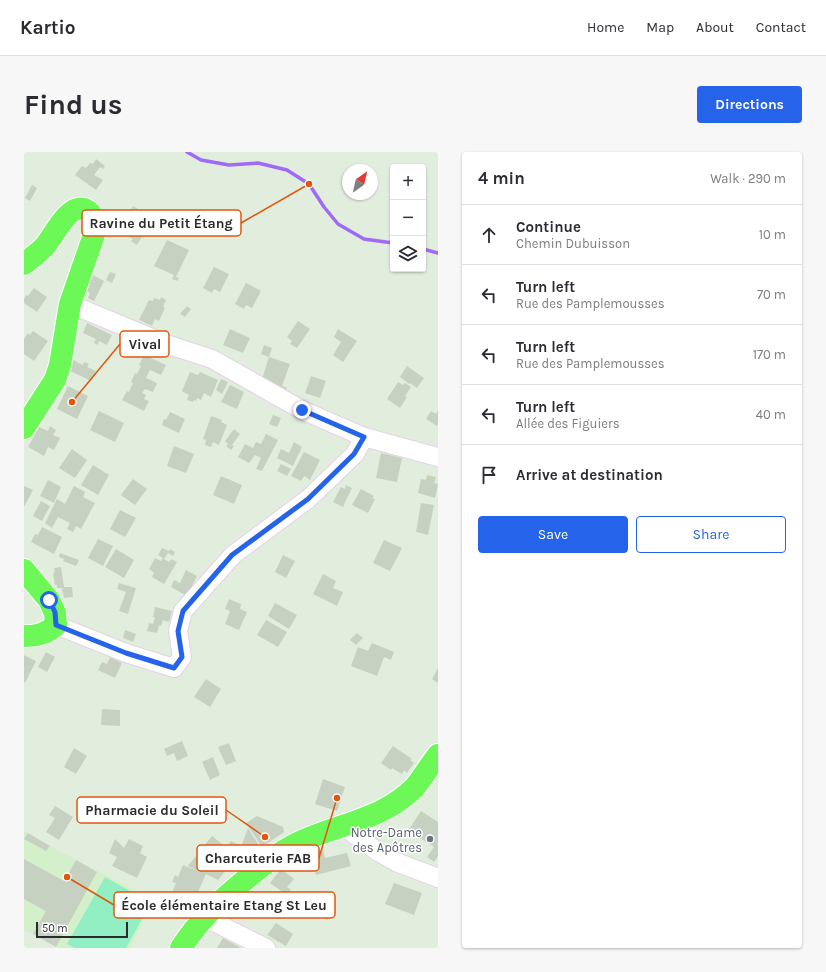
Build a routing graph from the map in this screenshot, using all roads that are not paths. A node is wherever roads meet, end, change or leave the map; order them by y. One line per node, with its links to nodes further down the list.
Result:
1 (24, 264): 2 (main road)
2 (70, 304): 3 (main road); 4 (street)
3 (24, 428)
4 (364, 437): 5 (street); 7 (street)
5 (438, 457)
6 (24, 570): 7 (main road)
7 (56, 625): 8 (main road)
8 (24, 636)
9 (438, 755): 10 (main road)
10 (343, 826): 11 (street); 12 (main road)
11 (438, 878)
12 (204, 917): 13 (main road); 14 (street)
13 (181, 948)
14 (266, 948)

